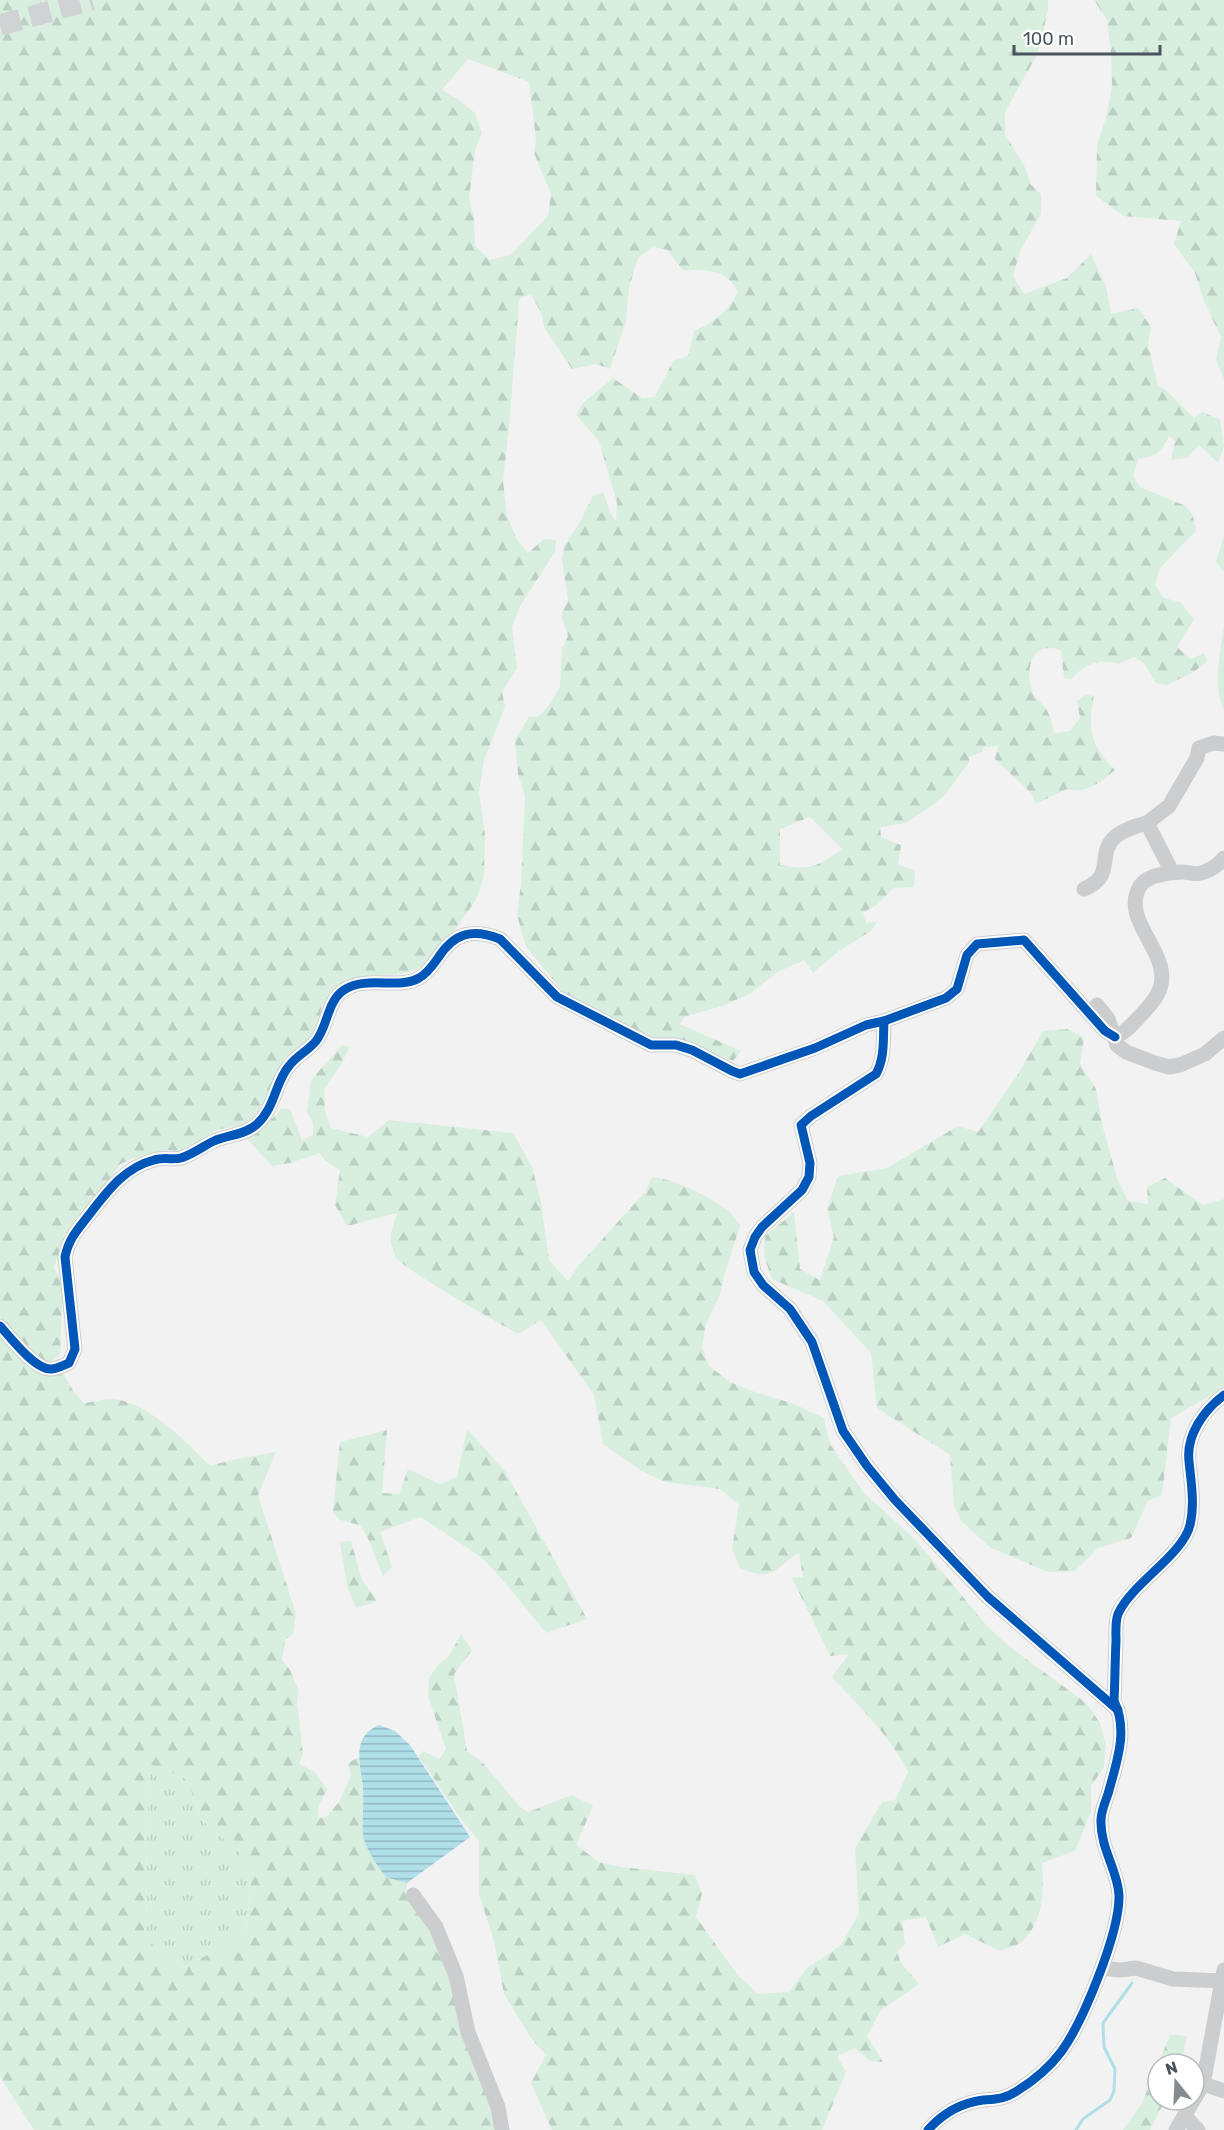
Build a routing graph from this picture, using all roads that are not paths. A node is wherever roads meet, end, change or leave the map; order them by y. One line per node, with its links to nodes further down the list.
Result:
1 (1224, 744): 2 (street)
2 (1147, 823): 4 (street); 5 (street)
3 (1224, 858): 4 (street)
4 (1172, 872): 8 (street)
5 (1084, 889)
6 (1097, 1005): 8 (street)
7 (884, 1021): 8 (street); 10 (street); 12 (street)
8 (1116, 1037): 9 (street)
9 (1224, 1038)
10 (0, 1326)
11 (1224, 1395): 12 (street)
12 (1118, 1710): 14 (street)
13 (413, 1895): 23 (street)
14 (1102, 1968): 16 (street); 24 (street)
15 (1224, 1971): 16 (street)
16 (1224, 1981): 17 (street)
17 (1218, 2036): 18 (street)
18 (1206, 2074)
19 (1206, 2085): 20 (street)
20 (1224, 2091)
21 (1187, 2112): 22 (street)
22 (1185, 2116): 25 (street); 26 (street)
23 (502, 2130)
24 (928, 2130)
25 (1176, 2130)
26 (1198, 2130)

